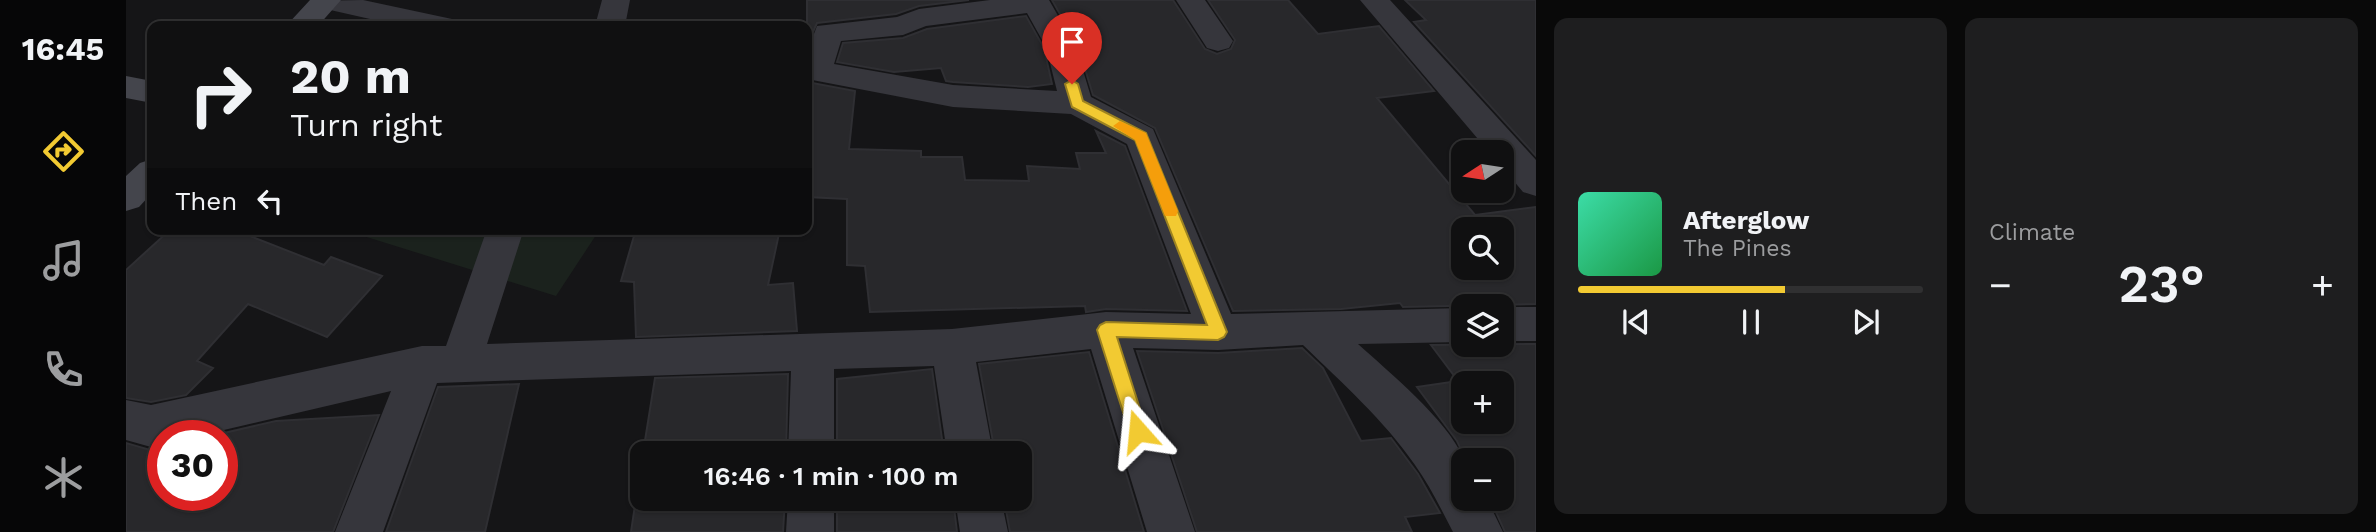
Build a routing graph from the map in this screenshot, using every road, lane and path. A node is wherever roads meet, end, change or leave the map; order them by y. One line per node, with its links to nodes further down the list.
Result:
1 (327, 0): 6 (street); 7 (street)
2 (616, 0): 8 (street)
3 (1190, 0): 9 (street)
4 (1374, 0): 16 (street)
5 (1036, 1): 10 (street); 14 (street)
6 (306, 21)
7 (419, 21)
8 (611, 21)
9 (1217, 41)
10 (812, 68)
11 (812, 70): 14 (street)
12 (126, 88): 13 (street)
13 (147, 91)
14 (1077, 103): 24 (street)
15 (147, 177): 17 (street)
16 (1536, 183)
17 (126, 197)
18 (503, 235): 27 (street)
19 (1514, 324): 20 (street)
20 (1536, 324)
21 (1451, 325): 22 (street)
22 (1312, 327): 24 (street); 37 (street)
23 (1106, 330): 24 (street); 25 (street); 36 (street)
24 (1218, 332)
25 (952, 347): 26 (street); 30 (street)
26 (813, 351): 27 (street); 29 (street)
27 (441, 365): 28 (street); 33 (street)
28 (126, 420)
29 (811, 441)
30 (968, 441)
31 (811, 511): 34 (street)
32 (980, 511): 35 (street)
33 (359, 532)
34 (810, 532)
35 (984, 532)
36 (1171, 532)
37 (1479, 532)

